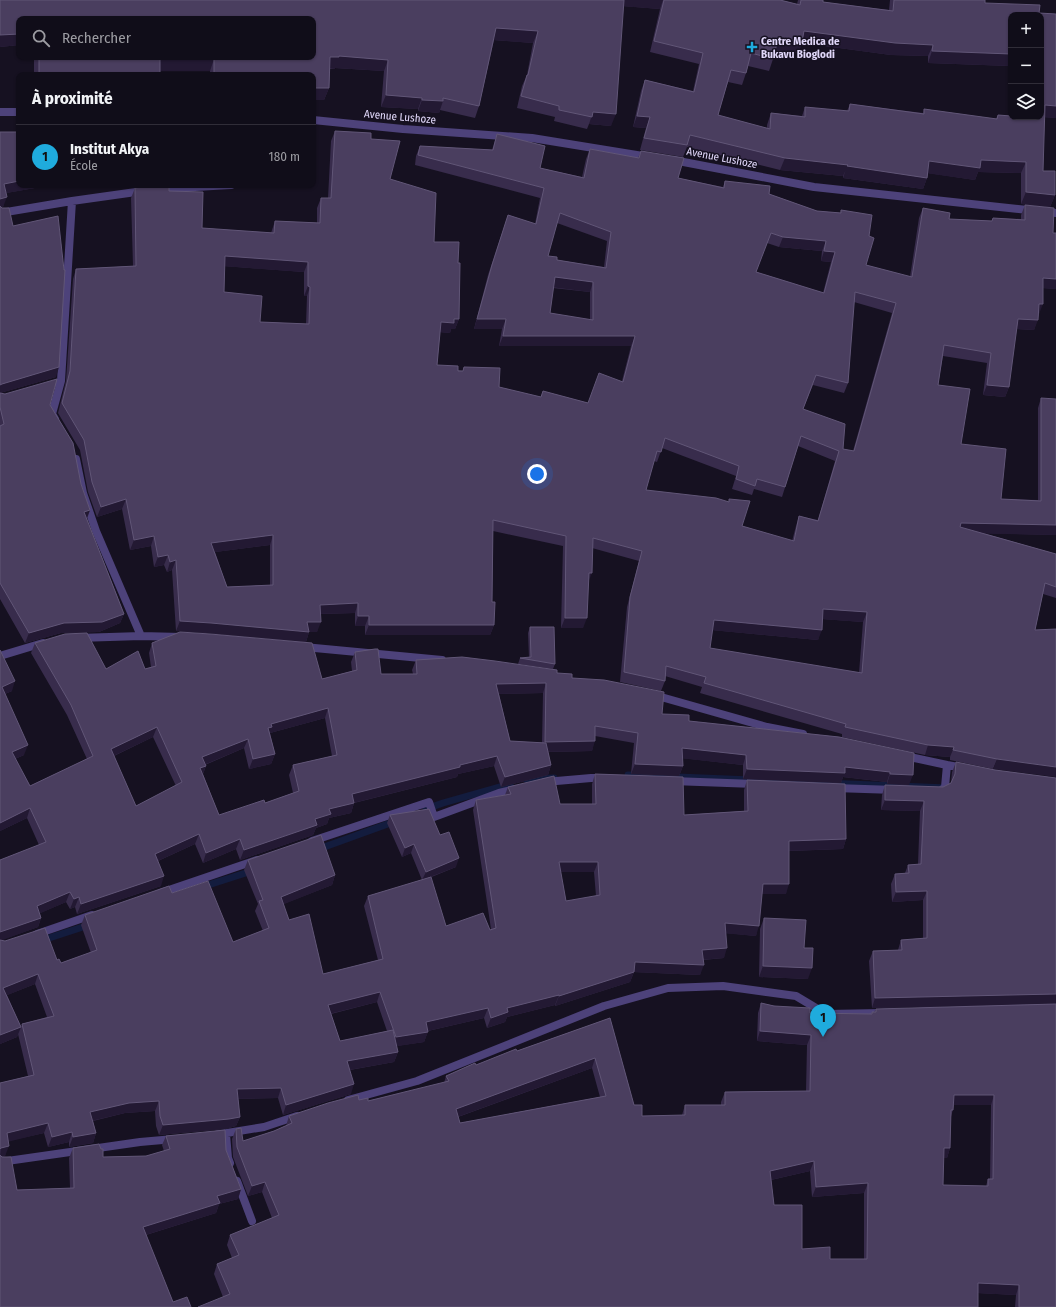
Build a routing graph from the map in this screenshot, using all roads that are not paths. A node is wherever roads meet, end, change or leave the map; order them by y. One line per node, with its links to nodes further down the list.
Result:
1 (0, 112): 2 (street)
2 (16, 112)
3 (316, 122): 7 (street, Avenue Lushoze)
4 (163, 188): 5 (street)
5 (72, 201): 6 (street); 8 (street)
6 (0, 213)
7 (1056, 213)
8 (61, 381): 9 (street); 10 (street)
9 (46, 386)
10 (60, 426)
11 (75, 451): 12 (street)
12 (141, 636): 13 (street); 14 (street)
13 (191, 637)
14 (69, 638)
15 (53, 640): 17 (street)
16 (293, 646): 18 (street)
17 (0, 656)
18 (447, 661)
19 (644, 692): 20 (street)
20 (814, 737)
21 (900, 755): 22 (street)
22 (947, 765): 23 (street); 31 (street)
23 (969, 769)
24 (614, 779): 26 (street)
25 (662, 781): 27 (street)
26 (540, 783)
27 (765, 785)
28 (526, 786): 32 (street)
29 (828, 787): 30 (street)
30 (907, 790)
31 (931, 792)
32 (302, 845)
33 (264, 857): 34 (street)
34 (152, 895)
35 (100, 913): 36 (street)
36 (32, 936)
37 (890, 1013): 38 (street)
38 (338, 1104)
39 (308, 1113): 40 (street)
40 (226, 1134): 41 (street); 44 (street)
41 (210, 1136)
42 (179, 1138): 43 (street)
43 (0, 1162)
44 (252, 1221)

